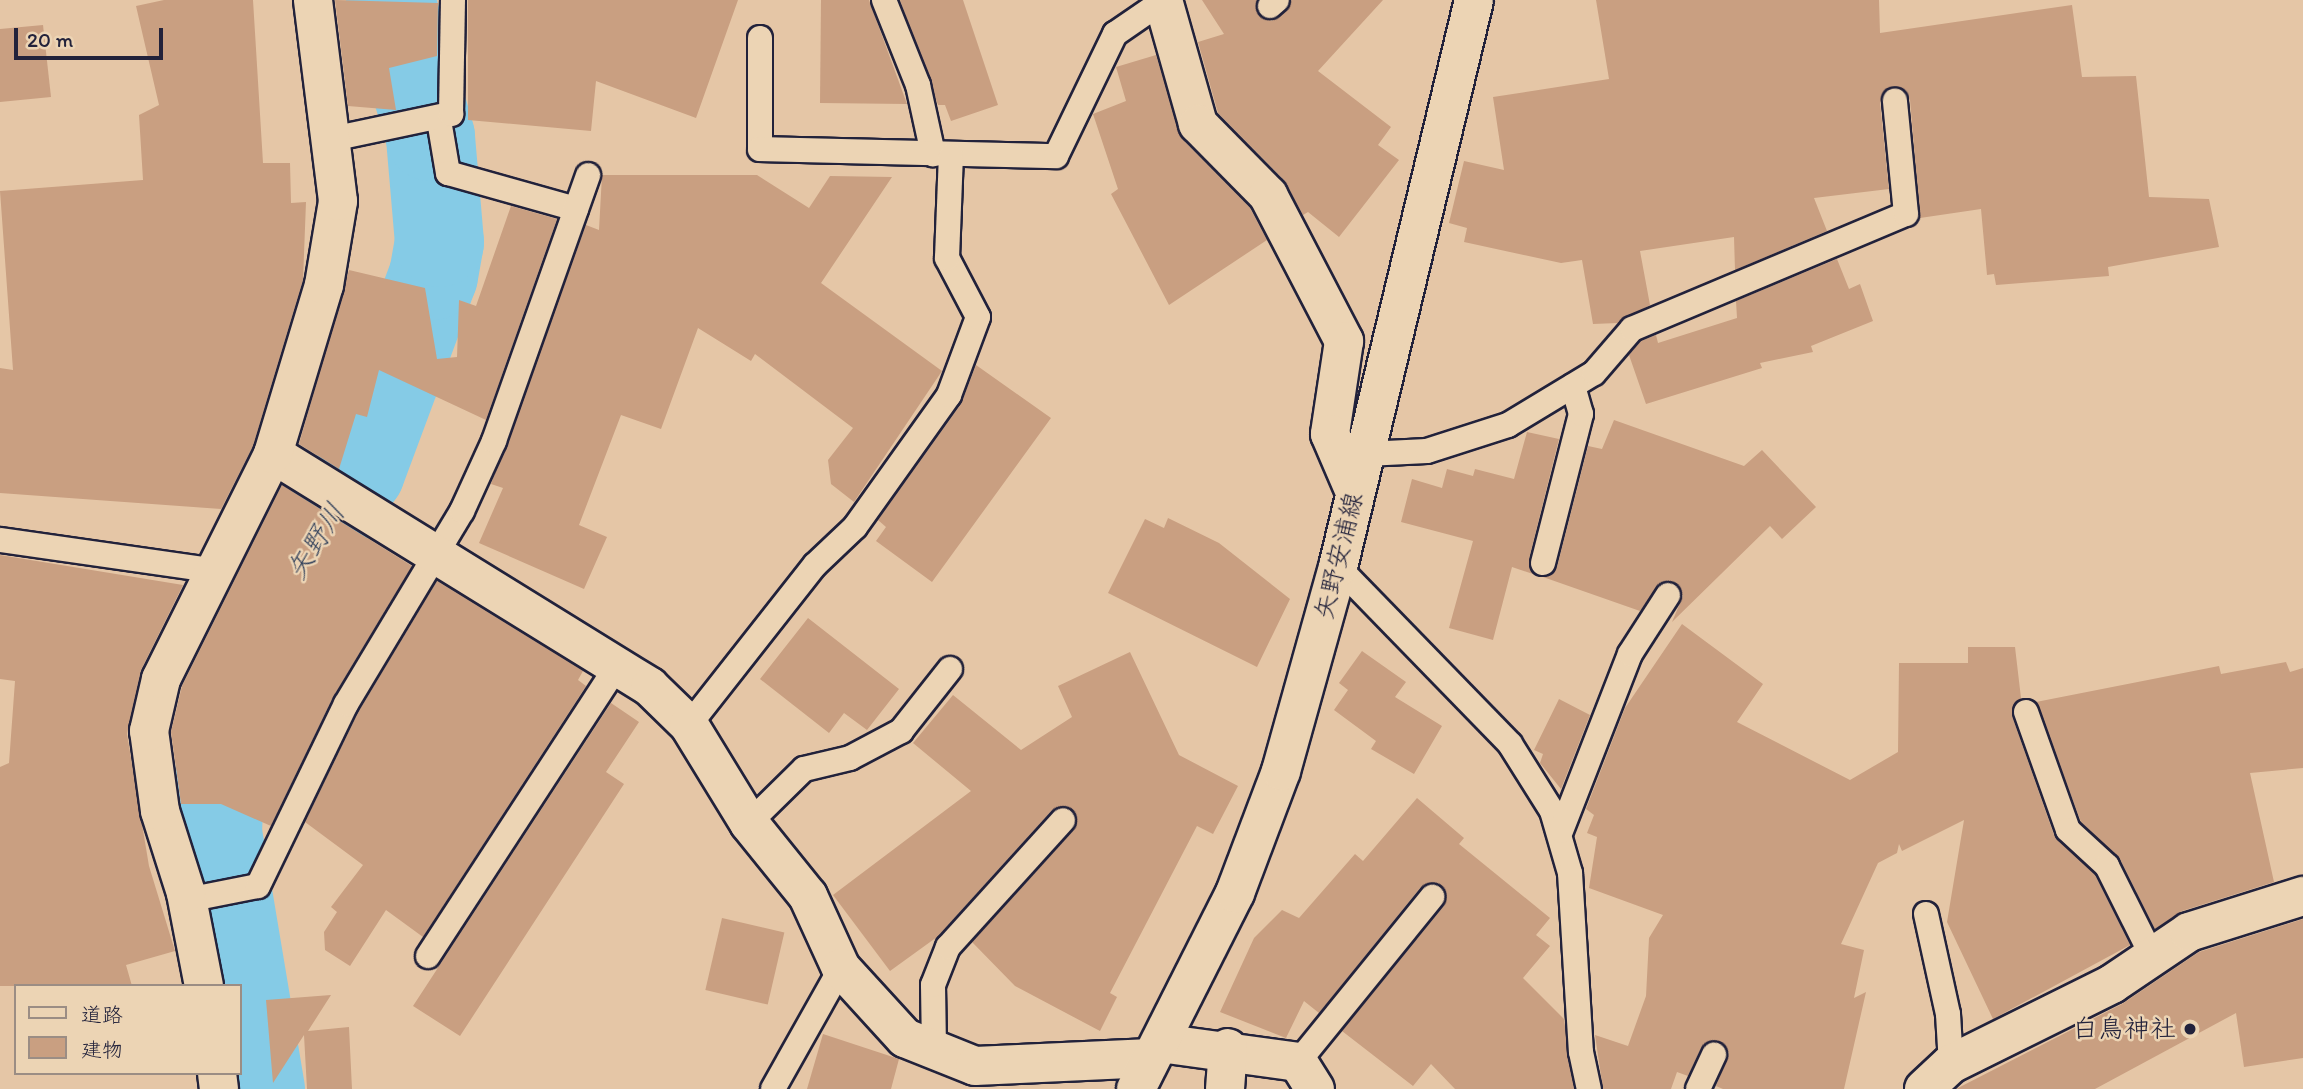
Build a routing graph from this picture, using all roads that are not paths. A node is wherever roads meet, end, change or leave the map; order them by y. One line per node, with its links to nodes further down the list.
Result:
1 (313, 0): 9 (street)
2 (453, 0): 8 (lane)
3 (884, 0): 10 (lane)
4 (1163, 0): 10 (lane); 16 (street)
5 (1474, 0): 15 (street, 矢野安浦線)
6 (760, 38): 10 (lane)
7 (1895, 101): 13 (lane)
8 (437, 120): 9 (lane); 12 (lane)
9 (331, 139): 14 (street)
10 (942, 155): 26 (lane)
11 (589, 175): 12 (lane)
12 (576, 209): 18 (lane)
13 (1573, 386): 15 (lane); 19 (lane)
14 (273, 454): 18 (street); 21 (street)
15 (1366, 454): 16 (street, 矢野安浦線)
16 (1354, 492): 20 (street, 矢野安浦線)
17 (0, 540): 21 (lane)
18 (437, 561): 23 (street); 32 (lane)
19 (1543, 563)
20 (1338, 567): 29 (lane); 41 (street, 矢野安浦線)
21 (210, 570): 32 (street)
22 (1668, 595): 29 (lane)
23 (617, 666): 26 (street); 35 (lane)
24 (950, 669): 28 (lane)
25 (2026, 712): 34 (lane)
26 (689, 724): 28 (street)
27 (1063, 820): 39 (lane)
28 (748, 823): 36 (street)
29 (1561, 831): 46 (lane)
30 (2303, 896): 34 (street)
31 (1432, 897): 42 (lane)
32 (189, 900): 37 (street)
33 (1926, 914): 43 (lane)
34 (2151, 954): 43 (street)
35 (428, 956)
36 (841, 968): 39 (street); 44 (lane)
37 (204, 984)
38 (1228, 1048): 41 (street); 42 (street); 45 (street)
39 (934, 1049): 41 (street)
40 (1714, 1055): 47 (lane)
41 (1149, 1063)
42 (1307, 1075)
43 (1937, 1077)
44 (773, 1089)
45 (1225, 1089)
46 (1589, 1089)
47 (1698, 1089)

